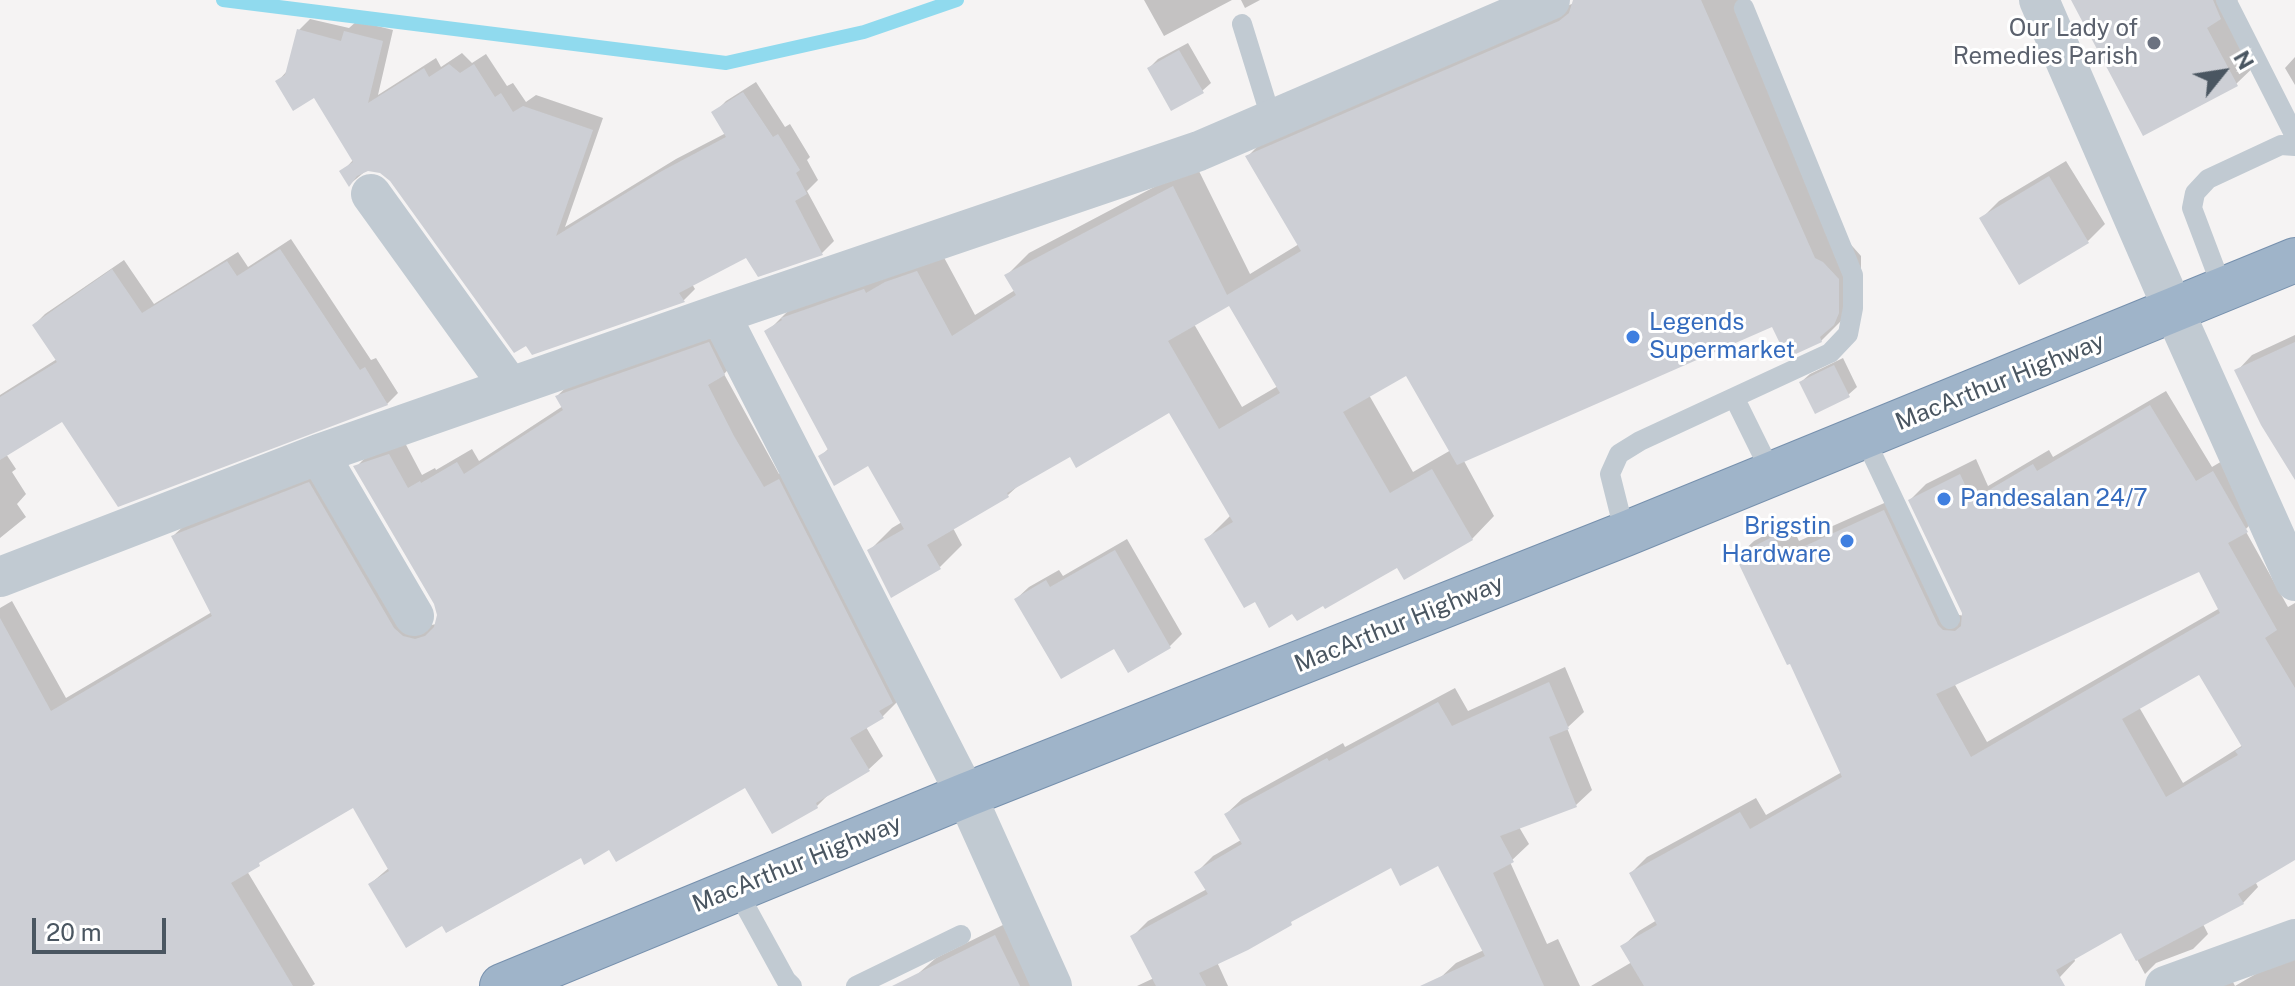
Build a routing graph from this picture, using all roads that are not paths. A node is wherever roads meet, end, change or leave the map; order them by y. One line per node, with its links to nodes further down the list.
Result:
1 (1550, 0): 6 (street)
2 (2039, 0): 12 (street)
3 (2226, 0): 7 (lane)
4 (1744, 8): 15 (lane)
5 (1242, 24): 6 (lane)
6 (1272, 121): 13 (street)
7 (2295, 136)
8 (2295, 146): 11 (lane)
9 (371, 194): 14 (street)
10 (2295, 260): 11 (highway, MacArthur Highway)
11 (2223, 290): 12 (highway, MacArthur Highway)
12 (2174, 311): 16 (highway, MacArthur Highway); 21 (street)
13 (720, 314): 14 (street); 24 (street)
14 (510, 387): 17 (street)
15 (1735, 399): 18 (lane); 19 (lane)
16 (1864, 437): 18 (highway, MacArthur Highway); 23 (lane)
17 (319, 454): 20 (street); 22 (street)
18 (1772, 474): 19 (highway, MacArthur Highway)
19 (1625, 534): 24 (highway, MacArthur Highway)
20 (0, 577)
21 (2295, 581)
22 (414, 616)
23 (1950, 619)
24 (966, 795): 25 (highway, MacArthur Highway); 31 (street)
25 (736, 889): 28 (highway, MacArthur Highway); 29 (lane)
26 (961, 935): 30 (lane)
27 (2295, 939): 32 (street)
28 (502, 986)
29 (792, 986)
30 (856, 986)
31 (1052, 986)
32 (2165, 986)

